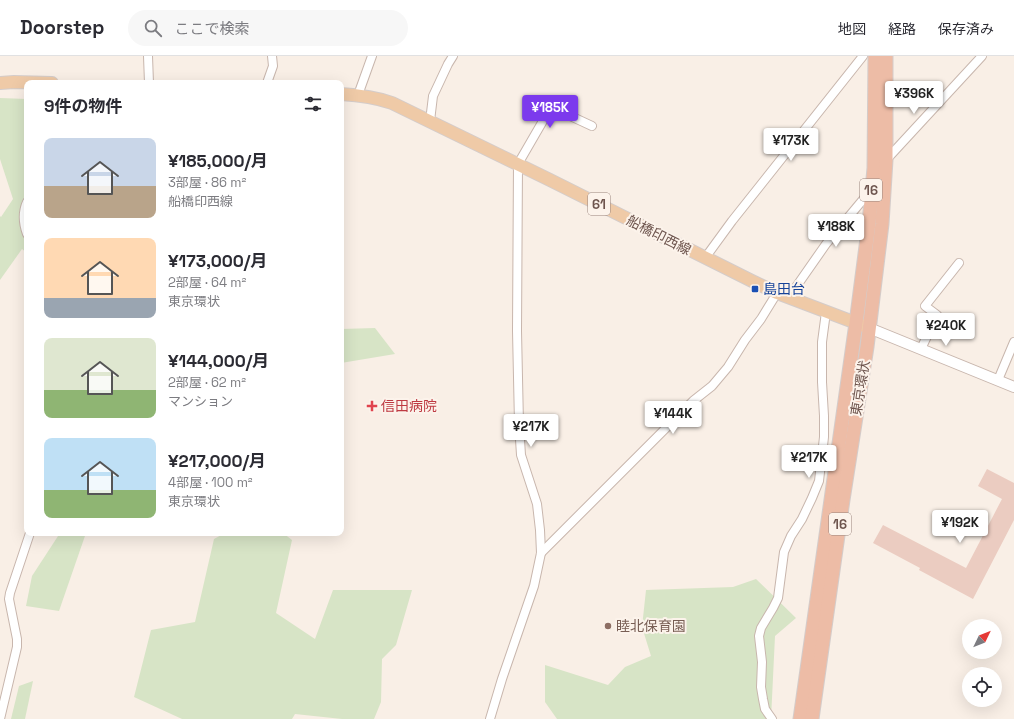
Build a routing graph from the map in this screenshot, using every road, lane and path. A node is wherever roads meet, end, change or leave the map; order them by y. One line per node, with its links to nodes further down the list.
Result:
1 (148, 56): 9 (street)
2 (272, 56): 10 (street)
3 (372, 56): 14 (street)
4 (453, 56): 15 (street)
5 (863, 56): 22 (street)
6 (874, 56): 19 (highway, 東京環状 / 16)
7 (886, 56): 17 (highway, 東京環状 / 16)
8 (982, 56): 17 (street)
9 (149, 80)
10 (268, 80)
11 (24, 82): 12 (main road)
12 (0, 83)
13 (344, 94): 14 (main road, 船橋印西線 / 61)
14 (358, 94): 15 (main road, 船橋印西線 / 61)
15 (430, 121): 18 (main road, 船橋印西線 / 61)
16 (592, 126): 18 (street)
17 (886, 160): 19 (street); 28 (highway, 東京環状 / 16)
18 (518, 164): 22 (main road, 船橋印西線 / 61); 34 (street)
19 (871, 190): 25 (street); 27 (highway, 東京環状 / 16)
20 (24, 211): 21 (street)
21 (24, 225)
22 (705, 258): 24 (main road, 船橋印西線 / 61)
23 (959, 263): 30 (street)
24 (777, 293): 25 (main road, 船橋印西線 / 61); 34 (street)
25 (789, 297): 26 (main road, 船橋印西線 / 61)
26 (826, 312): 27 (main road, 船橋印西線 / 61); 37 (street)
27 (856, 323): 28 (main road, 船橋印西線 / 61); 38 (highway, 東京環状 / 16)
28 (869, 328): 30 (street); 39 (highway, 東京環状 / 16)
29 (1014, 342): 31 (street)
30 (922, 349): 31 (street)
31 (998, 380): 32 (street)
32 (1014, 387)
33 (29, 536): 35 (street)
34 (541, 553): 36 (street)
35 (0, 719)
36 (490, 719)
37 (772, 719)
38 (800, 719)
39 (812, 719)

